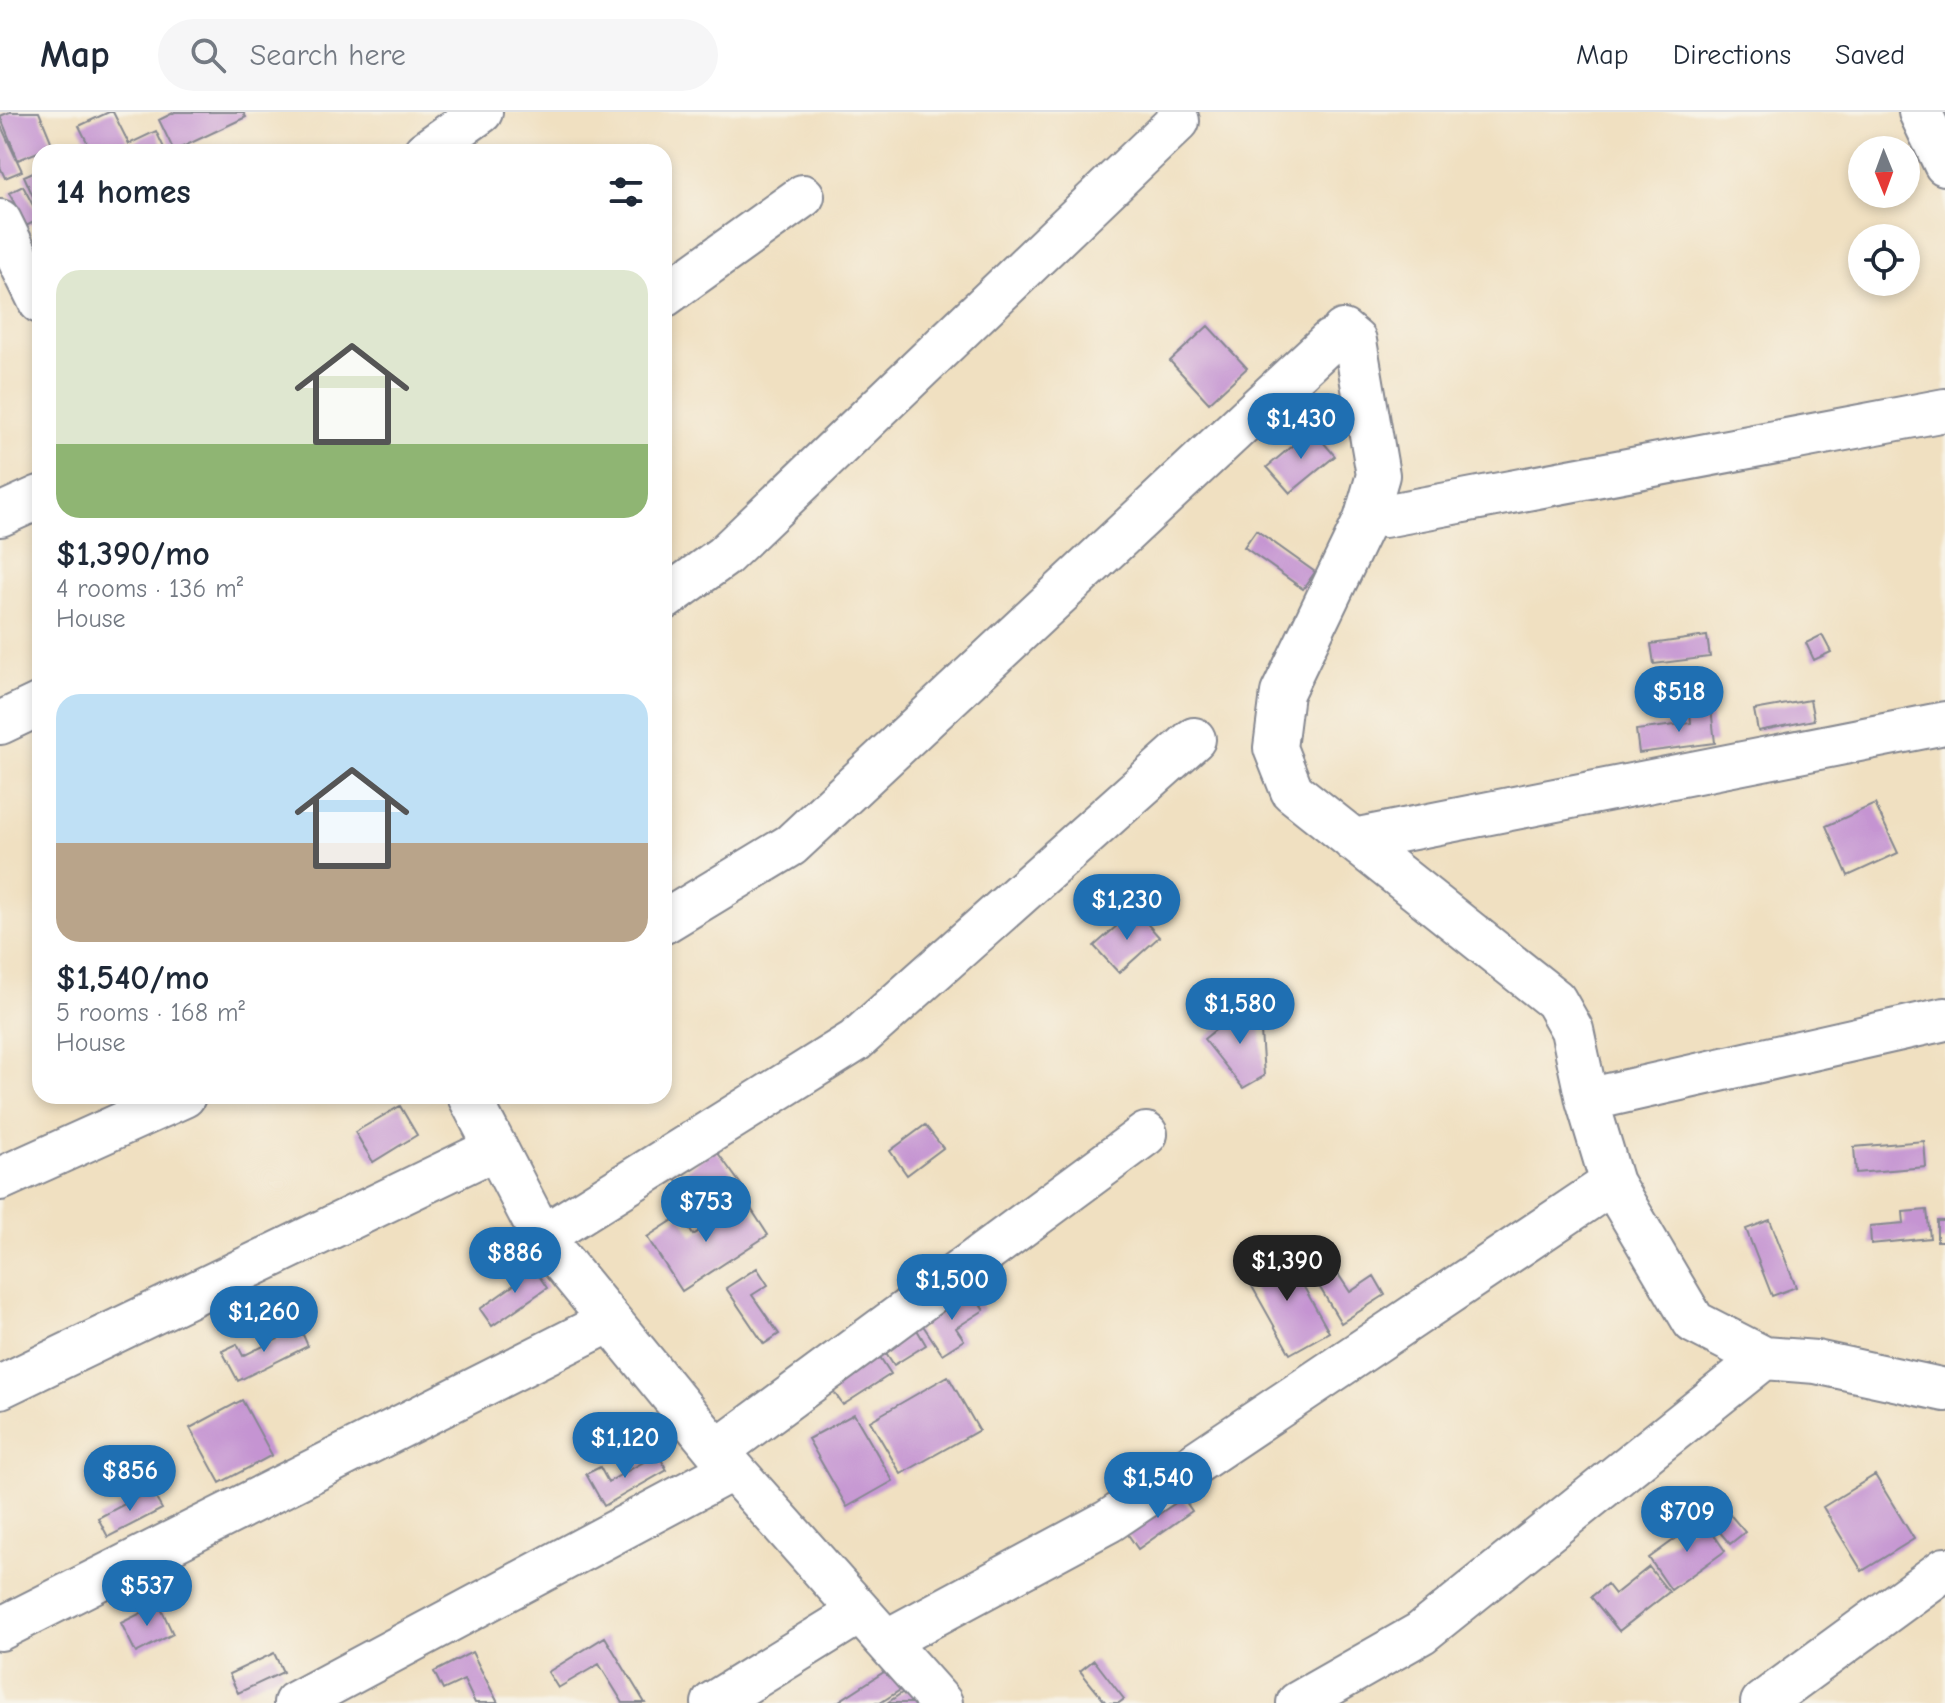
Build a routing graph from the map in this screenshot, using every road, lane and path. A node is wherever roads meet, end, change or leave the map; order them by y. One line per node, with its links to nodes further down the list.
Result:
1 (481, 112): 4 (street)
2 (1920, 112): 5 (street)
3 (1178, 121): 14 (street)
4 (436, 144)
5 (1945, 164)
6 (803, 196): 8 (street)
7 (0, 221): 9 (street)
8 (672, 290)
9 (24, 296)
10 (1945, 410): 13 (street)
11 (32, 501): 12 (street)
12 (0, 515)
13 (1384, 516)
14 (672, 593)
15 (32, 708): 16 (street)
16 (0, 723)
17 (1945, 723): 19 (street)
18 (1194, 739): 29 (street)
19 (1353, 840): 20 (street); 22 (street)
20 (672, 917)
21 (1945, 1019): 22 (street)
22 (1587, 1100): 28 (street)
23 (166, 1104): 27 (street)
24 (473, 1104): 26 (street)
25 (1146, 1134): 34 (street)
26 (496, 1148): 29 (street); 32 (street)
27 (0, 1179)
28 (1612, 1183): 31 (street); 36 (street)
29 (542, 1237): 30 (street)
30 (610, 1321): 34 (street); 37 (street)
31 (1764, 1358): 33 (street); 41 (street)
32 (0, 1387)
33 (1945, 1390)
34 (725, 1460): 36 (street); 38 (street)
35 (1945, 1569): 42 (street)
36 (873, 1627): 39 (street); 40 (street)
37 (0, 1629)
38 (295, 1703)
39 (713, 1703)
40 (941, 1703)
41 (1298, 1703)
42 (1762, 1703)

